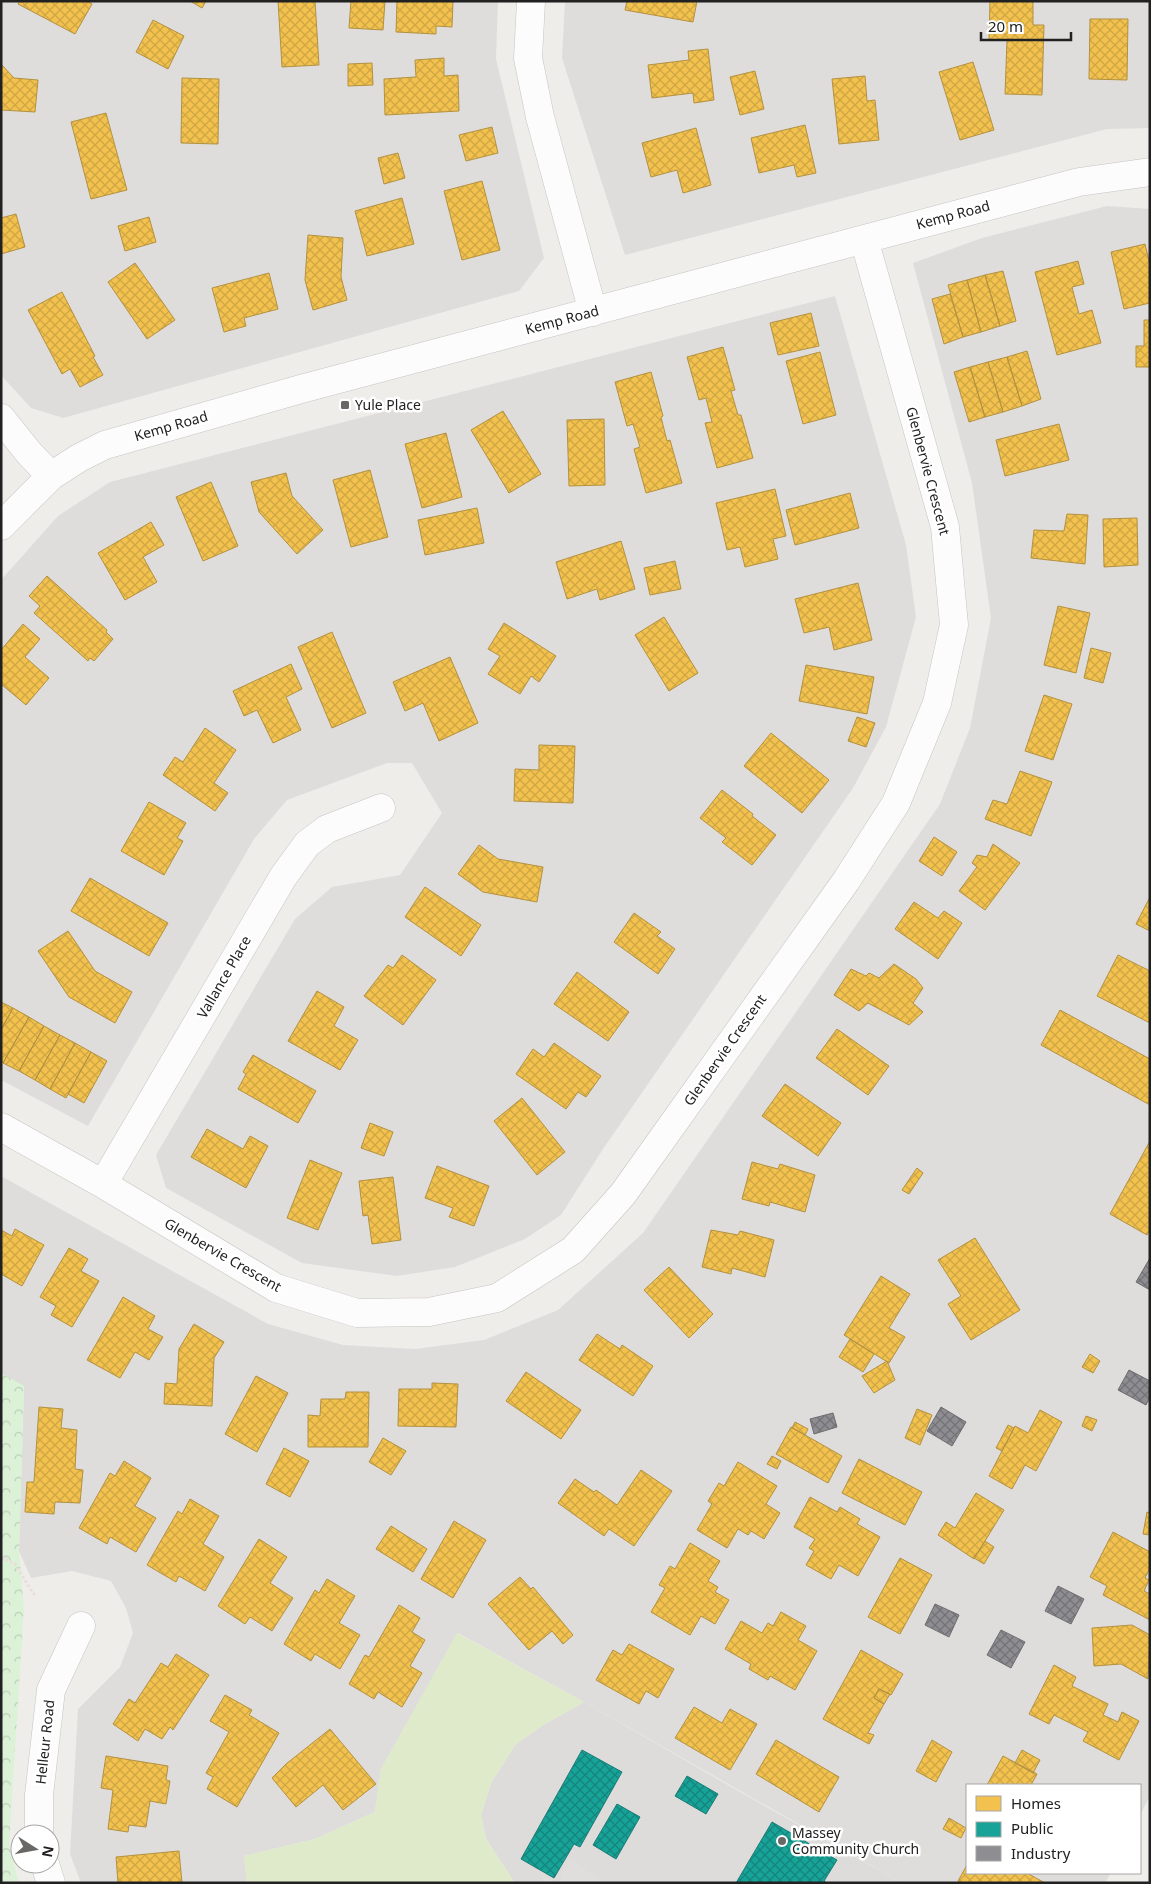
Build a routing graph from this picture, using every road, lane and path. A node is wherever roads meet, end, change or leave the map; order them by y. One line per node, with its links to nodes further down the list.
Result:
1 (531, 1): 4 (street)
2 (1150, 172): 3 (street, Kemp Road)
3 (864, 239): 4 (street, Kemp Road); 10 (street, Glenbervie Crescent)
4 (594, 312): 6 (street, Kemp Road)
5 (1, 418): 6 (street)
6 (51, 476): 7 (street, Kemp Road)
7 (1, 526)
8 (382, 808): 10 (street, Vallance Place)
9 (1, 1127): 10 (street, Glenbervie Crescent)
10 (103, 1184)
11 (1, 1557): 12 (path)
12 (37, 1597)
13 (81, 1626): 14 (street, Helleur Road)
14 (39, 1824)

